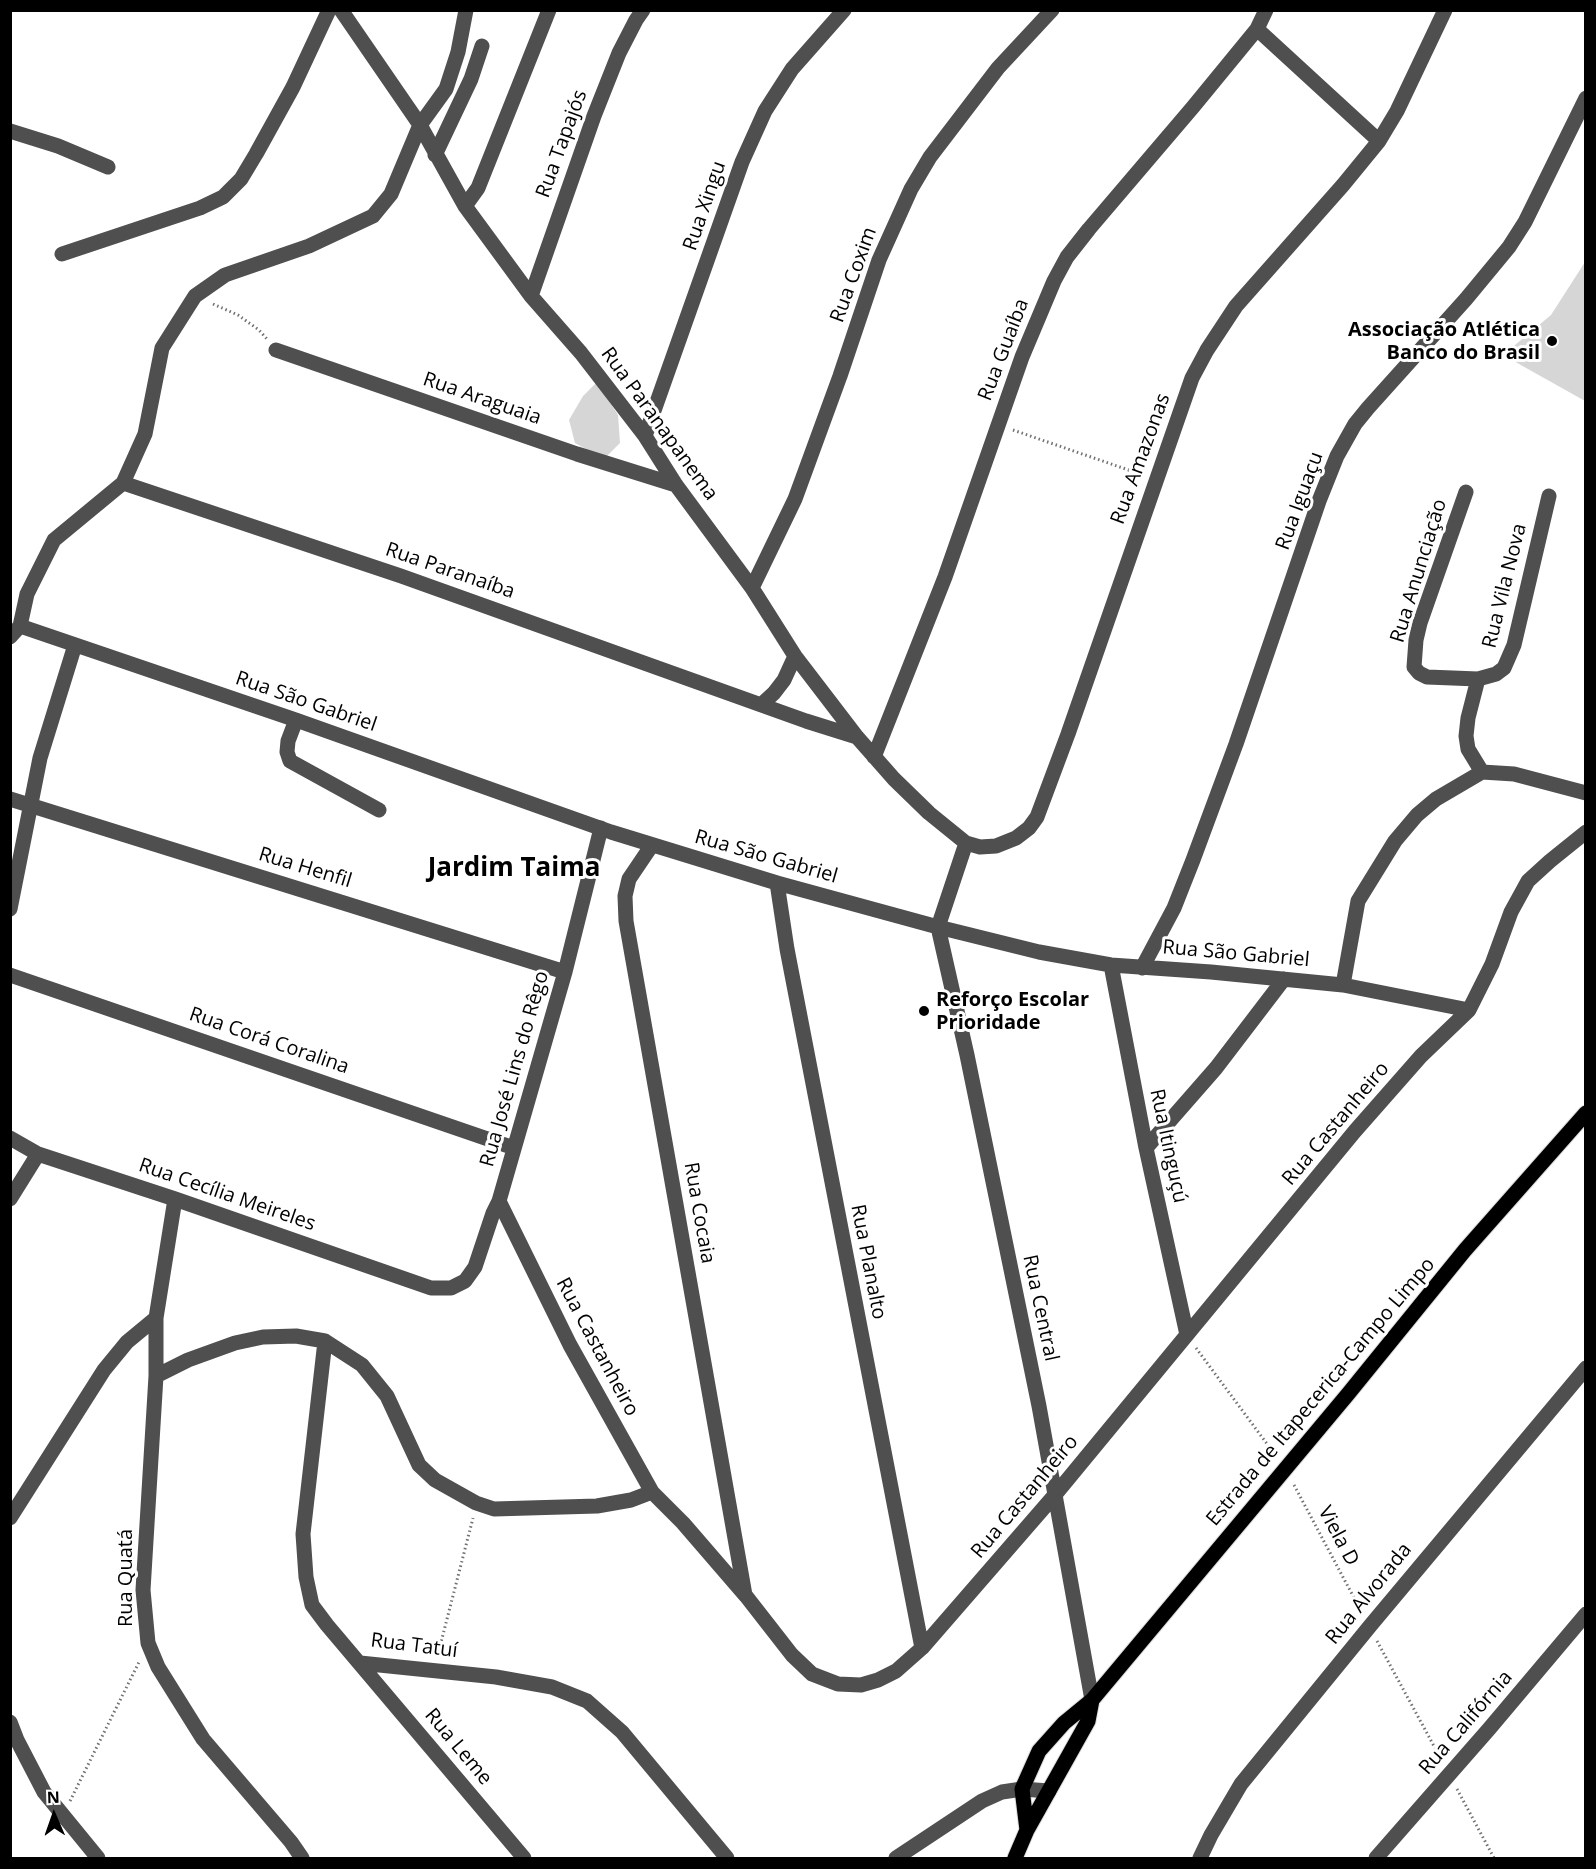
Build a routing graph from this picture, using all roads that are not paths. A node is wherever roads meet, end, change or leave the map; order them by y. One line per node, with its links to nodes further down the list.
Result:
1 (328, 10): 19 (street)
2 (341, 10): 13 (street, Rua Paranapanema)
3 (466, 10): 13 (street)
4 (549, 10): 18 (street)
5 (643, 10): 20 (street, Rua Tapajós)
6 (844, 10): 22 (street, Rua Xingu)
7 (1052, 10): 27 (street, Rua Coxim)
8 (1266, 10): 10 (street, Rua Guaíba)
9 (1444, 10): 15 (street, Rua Amazonas)
10 (1257, 29): 15 (street); 35 (street, Rua Guaíba)
11 (482, 46): 16 (street)
12 (1586, 98): 49 (street, Rua Iguaçu)
13 (420, 125): 16 (street, Rua Paranapanema); 23 (street)
14 (10, 130): 17 (street)
15 (1379, 141): 43 (street, Rua Amazonas)
16 (435, 155): 18 (street, Rua Paranapanema)
17 (108, 167)
18 (465, 206): 20 (street, Rua Paranapanema)
19 (62, 254)
20 (531, 296): 22 (street, Rua Paranapanema)
21 (276, 350): 24 (street, Rua Araguaia)
22 (645, 436): 24 (street, Rua Paranapanema)
23 (123, 483): 28 (street); 32 (street, Rua Paranaíba)
24 (676, 484): 27 (street, Rua Paranapanema)
25 (1466, 492): 31 (street, Rua Anunciação)
26 (1549, 496): 31 (street, Rua Vila Nova)
27 (752, 588): 30 (street, Rua Paranapanema)
28 (15, 632): 29 (street, Rua São Gabriel)
29 (75, 645): 33 (street, Rua São Gabriel); 39 (street)
30 (795, 657): 32 (street); 34 (street, Rua Paranapanema)
31 (1478, 679): 36 (street)
32 (761, 705): 34 (street, Rua Paranaíba)
33 (296, 720): 40 (street); 41 (street, Rua São Gabriel)
34 (857, 737): 35 (street, Rua Paranapanema)
35 (874, 757): 43 (street, Rua Paranapanema)
36 (1482, 772): 37 (street); 53 (street)
37 (1586, 793)
38 (10, 799): 39 (street, Rua Henfil)
39 (31, 805): 46 (street); 50 (street, Rua Henfil)
40 (380, 810)
41 (601, 828): 44 (street, Rua São Gabriel); 50 (street, Rua José Lins do Rêgo)
42 (1586, 832): 54 (street, Rua Castanheiro)
43 (966, 843): 47 (street)
44 (652, 844): 45 (street, Rua São Gabriel); 72 (street, Rua Cocaia)
45 (777, 883): 47 (street, Rua São Gabriel); 74 (street, Rua Planalto)
46 (10, 909)
47 (938, 927): 48 (street, Rua São Gabriel); 70 (street, Rua Central)
48 (1111, 965): 49 (street, Rua São Gabriel); 58 (street, Rua Itinguçú)
49 (1142, 968): 52 (street, Rua São Gabriel)
50 (565, 972): 57 (street, Rua José Lins do Rêgo)
51 (10, 975): 57 (street, Rua Corá Coralina)
52 (1284, 979): 53 (street, Rua São Gabriel); 58 (street)
53 (1343, 985): 54 (street, Rua São Gabriel)
54 (1469, 1010): 65 (street, Rua Castanheiro)
55 (1586, 1113): 76 (main road, Estrada de Itapecerica-Campo Limpo)
56 (10, 1138): 59 (street, Rua Cecília Meireles)
57 (514, 1148): 62 (street, Rua José Lins do Rêgo)
58 (1146, 1148): 65 (street, Rua Itinguçú)
59 (38, 1154): 60 (street); 61 (street, Rua Cecília Meireles)
60 (10, 1199)
61 (175, 1199): 63 (street, Rua Cecília Meireles); 64 (street, Rua Quatá)
62 (499, 1201): 63 (street, Rua José Lins do Rêgo); 69 (street, Rua Castanheiro)
63 (430, 1288)
64 (156, 1318): 68 (street, Rua Quatá); 71 (street)
65 (1187, 1335): 70 (street, Rua Castanheiro)
66 (326, 1341): 68 (street); 69 (street); 75 (street, Rua Tatuí)
67 (1586, 1368): 87 (street, Rua Alvorada)
68 (156, 1376): 82 (street, Rua Quatá)
69 (652, 1492): 72 (street, Rua Castanheiro)
70 (1054, 1496): 74 (street, Rua Castanheiro); 76 (street, Rua Central)
71 (10, 1518)
72 (746, 1596): 74 (street, Rua Castanheiro)
73 (1586, 1614): 88 (street, Rua Califórnia)
74 (922, 1648)
75 (360, 1663): 83 (street, Rua Leme); 84 (street, Rua Tatuí)
76 (1092, 1700): 78 (main road, Estrada de Itapecerica-Campo Limpo); 79 (main road, Estrada de Itapecerica-Campo Limpo)
77 (10, 1722): 81 (street)
78 (1022, 1789): 79 (street); 80 (main road); 85 (street)
79 (1048, 1791): 80 (main road, Estrada de Itapecerica-Campo Limpo)
80 (1027, 1830): 86 (main road, Estrada de Itapecerica-Campo Limpo)
81 (98, 1858)
82 (302, 1858)
83 (524, 1858)
84 (727, 1858)
85 (896, 1858)
86 (1015, 1858)
87 (1200, 1858)
88 (1376, 1858)

